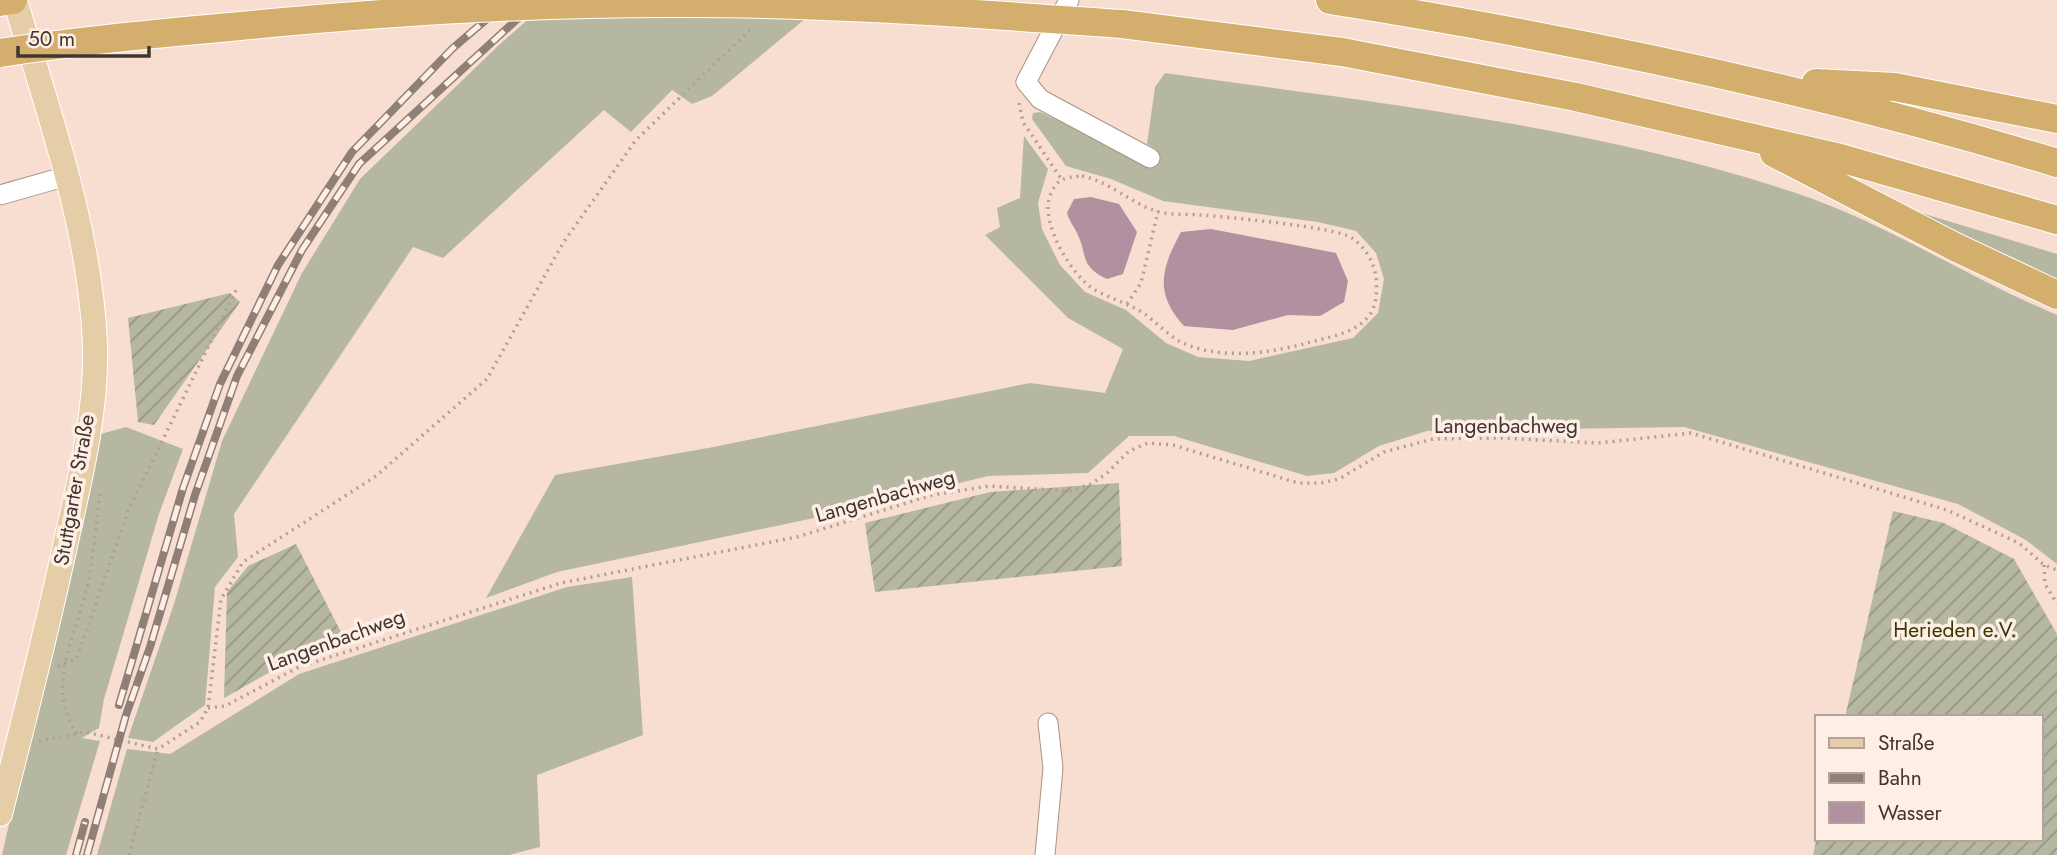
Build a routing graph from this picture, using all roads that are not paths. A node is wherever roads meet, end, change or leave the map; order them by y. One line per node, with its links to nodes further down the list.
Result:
1 (14, 0): 4 (highway); 11 (main road, Stuttgarter Straße)
2 (1069, 0): 9 (lane)
3 (1330, 0): 6 (highway)
4 (0, 2)
5 (0, 53): 8 (highway, bridge)
6 (1751, 80): 7 (highway); 10 (highway)
7 (2057, 119)
8 (1734, 132): 13 (highway); 14 (highway)
9 (1150, 158)
10 (2057, 163)
11 (67, 176): 12 (lane); 16 (main road, Stuttgarter Straße)
12 (0, 195)
13 (2057, 220)
14 (2057, 295)
15 (1048, 723): 17 (lane)
16 (0, 814)
17 (1045, 855)

